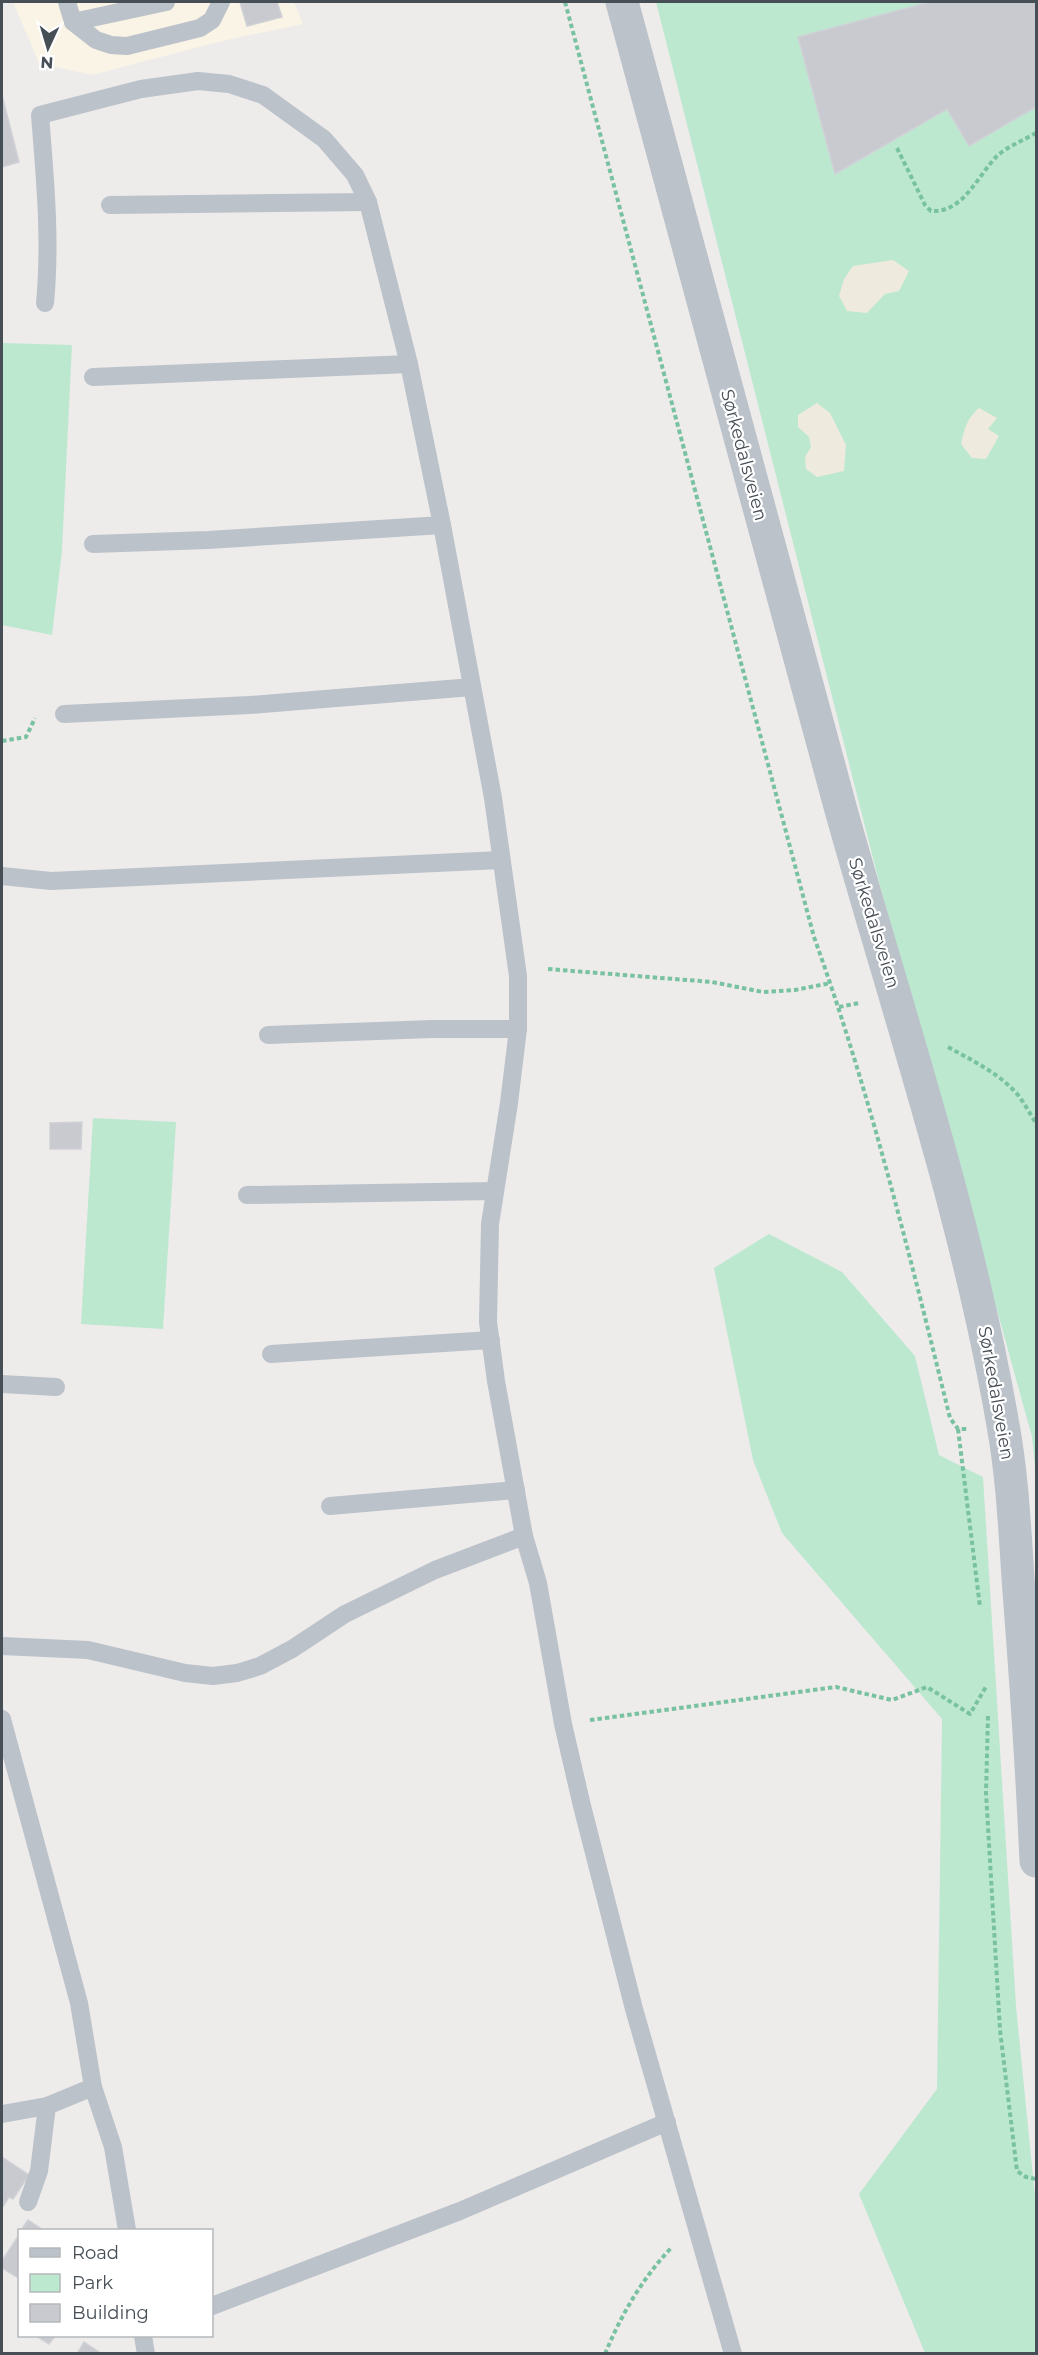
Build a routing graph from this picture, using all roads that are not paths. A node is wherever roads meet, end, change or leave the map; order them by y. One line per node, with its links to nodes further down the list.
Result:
1 (67, 2): 5 (lane)
2 (166, 2): 5 (lane)
3 (221, 2): 5 (lane)
4 (622, 2): 30 (street, Sørkedalsveien)
5 (73, 22)
6 (368, 201): 7 (lane); 8 (lane); 9 (lane)
7 (110, 205)
8 (45, 303)
9 (409, 364): 10 (lane); 11 (lane)
10 (93, 377)
11 (442, 525): 12 (lane); 13 (lane)
12 (93, 544)
13 (472, 687): 14 (lane); 15 (lane)
14 (64, 714)
15 (501, 860): 16 (lane); 17 (lane)
16 (2, 876)
17 (518, 1029): 18 (lane); 19 (lane)
18 (268, 1035)
19 (494, 1191): 20 (lane); 21 (lane)
20 (247, 1195)
21 (490, 1340): 22 (lane); 25 (lane)
22 (271, 1354)
23 (2, 1383): 24 (lane)
24 (56, 1387)
25 (516, 1490): 26 (lane); 27 (lane)
26 (330, 1506)
27 (524, 1536): 28 (lane); 34 (lane)
28 (2, 1646)
29 (2, 1719): 31 (lane)
30 (1036, 1861)
31 (93, 2087): 32 (lane); 36 (lane)
32 (47, 2106): 33 (lane); 35 (lane)
33 (2, 2114)
34 (667, 2122): 37 (lane); 40 (lane)
35 (28, 2202)
36 (127, 2229)
37 (213, 2306)
38 (143, 2337): 39 (lane)
39 (146, 2354)
40 (733, 2354)

